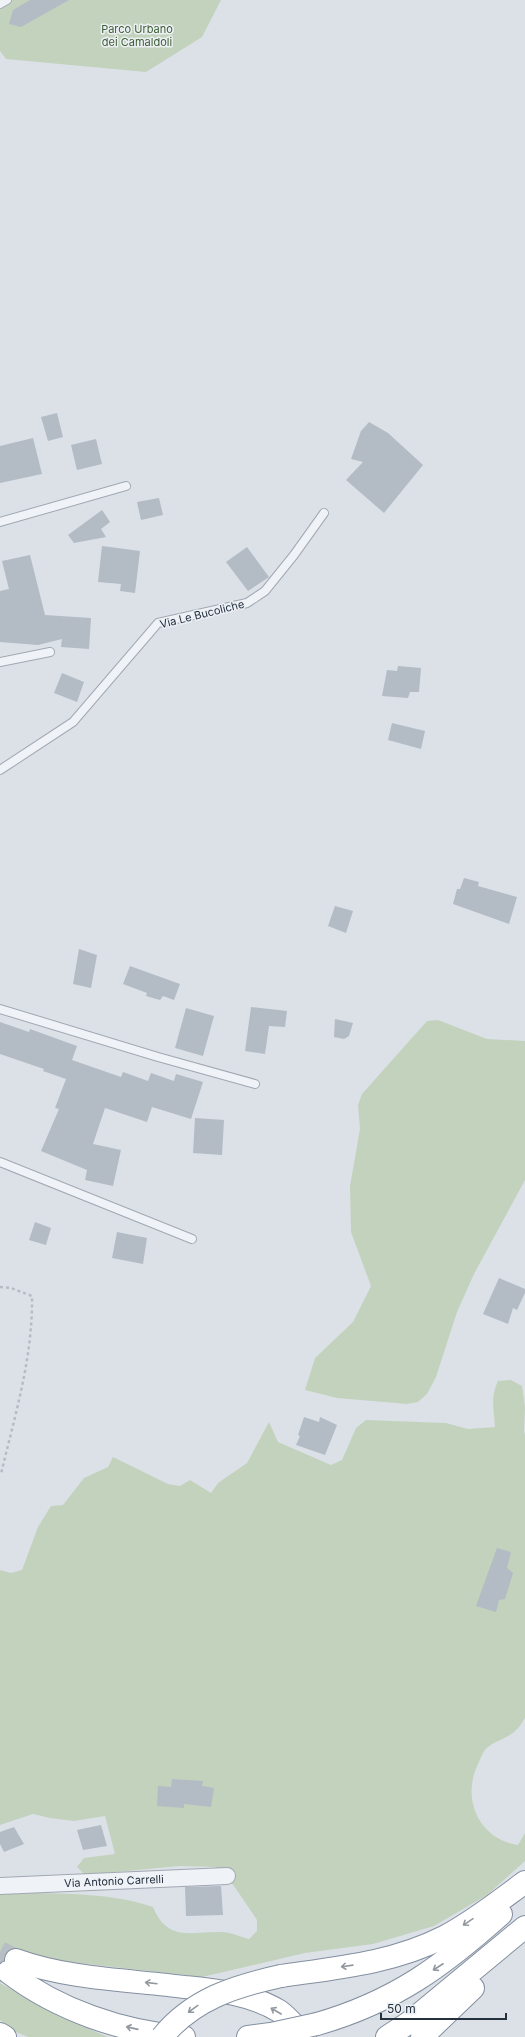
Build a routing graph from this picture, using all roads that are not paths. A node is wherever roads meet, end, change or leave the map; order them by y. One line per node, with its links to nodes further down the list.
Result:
1 (7, 0): 2 (lane)
2 (0, 4)
3 (126, 486): 5 (lane)
4 (324, 512): 8 (lane, Via Le Bucoliche)
5 (0, 522)
6 (50, 652): 7 (lane)
7 (0, 662)
8 (0, 770)
9 (0, 1010): 10 (lane)
10 (255, 1084)
11 (0, 1162): 12 (lane)
12 (192, 1238)
13 (227, 1876): 14 (street, Via Antonio Carrelli)
14 (0, 1886)
15 (518, 1892): 17 (highway, one-way to 17); 20 (highway, one-way to 20, bridge)
16 (522, 1930): 23 (highway); 24 (highway)
17 (311, 2031): 21 (highway); 22 (highway, bridge)
18 (0, 2034): 19 (highway)
19 (5, 2037)
20 (162, 2037)
21 (184, 2037)
22 (248, 2037)
23 (387, 2037)
24 (422, 2037)

